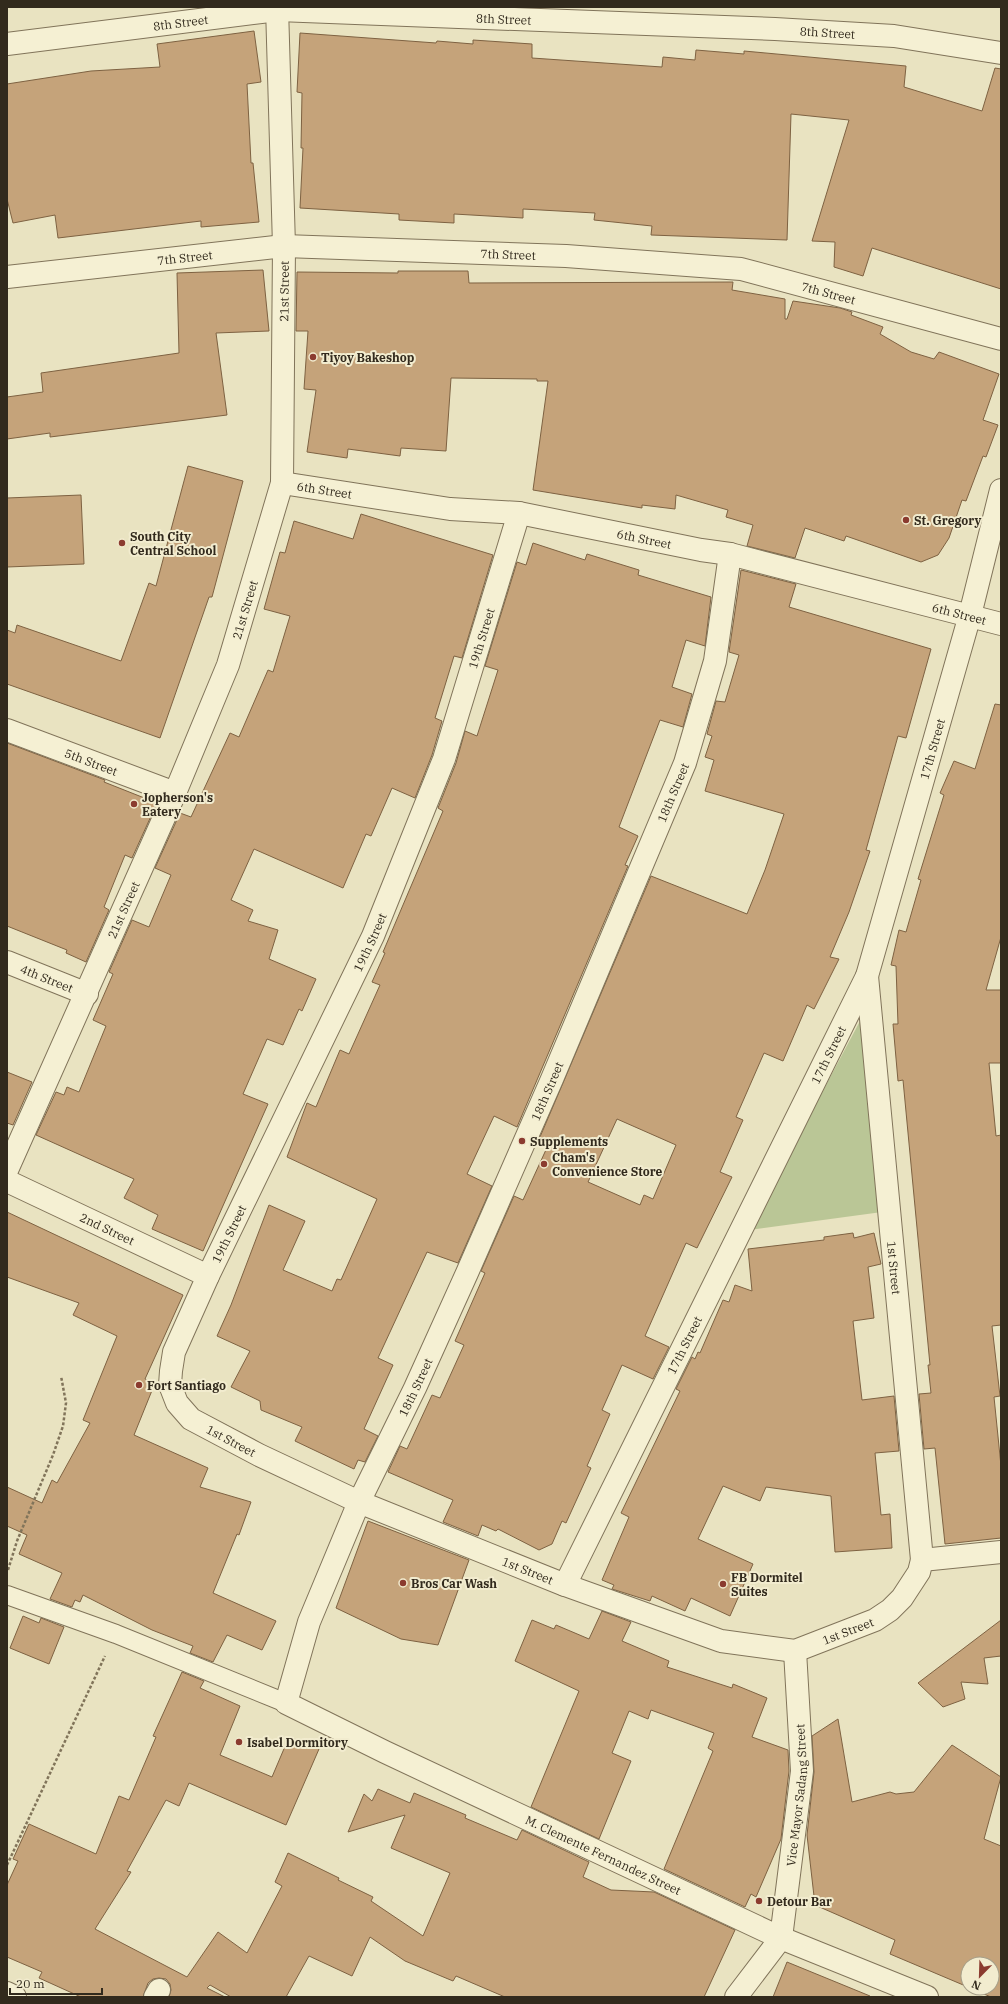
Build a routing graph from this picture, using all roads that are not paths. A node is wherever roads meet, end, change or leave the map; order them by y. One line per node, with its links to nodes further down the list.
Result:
1 (278, 9): 2 (street, 8th Street); 3 (street, 8th Street); 4 (street, 21st Street)
2 (7, 44)
3 (1001, 53)
4 (284, 246): 5 (street, 7th Street); 6 (street, 7th Street); 7 (street, 21st Street)
5 (7, 277)
6 (1001, 339)
7 (282, 483): 9 (street, 6th Street); 14 (street, 21st Street)
8 (1001, 490): 11 (street, 17th Street)
9 (519, 513): 10 (street, 6th Street); 20 (street, 19th Street)
10 (730, 554): 11 (street, 6th Street); 22 (street, 18th Street)
11 (970, 615): 12 (street, 6th Street); 16 (street, 17th Street)
12 (1001, 624)
13 (7, 730): 14 (street, 5th Street)
14 (175, 793): 17 (street, 21st Street)
15 (7, 962): 17 (street, 4th Street)
16 (867, 976): 24 (street, 1st Street); 25 (street, 17th Street)
17 (87, 994): 18 (street, 21st Street)
18 (7, 1170)
19 (7, 1181): 20 (street, 2nd Street)
20 (208, 1276): 21 (street, 19th Street)
21 (174, 1352): 22 (street, 1st Street)
22 (359, 1502): 25 (street, 1st Street); 28 (street, 18th Street)
23 (1001, 1552): 24 (street)
24 (922, 1560): 27 (street, 1st Street)
25 (565, 1584): 27 (street, 1st Street)
26 (7, 1595): 28 (lane)
27 (795, 1650): 29 (street, Vice Mayor Sadang Street)
28 (286, 1703): 29 (street, M. Clemente Fernandez Street)
29 (782, 1938): 32 (street); 33 (street, M. Clemente Fernandez Street)
30 (7, 1993): 31 (street)
31 (15, 1997)
32 (736, 1997)
33 (926, 1997)

